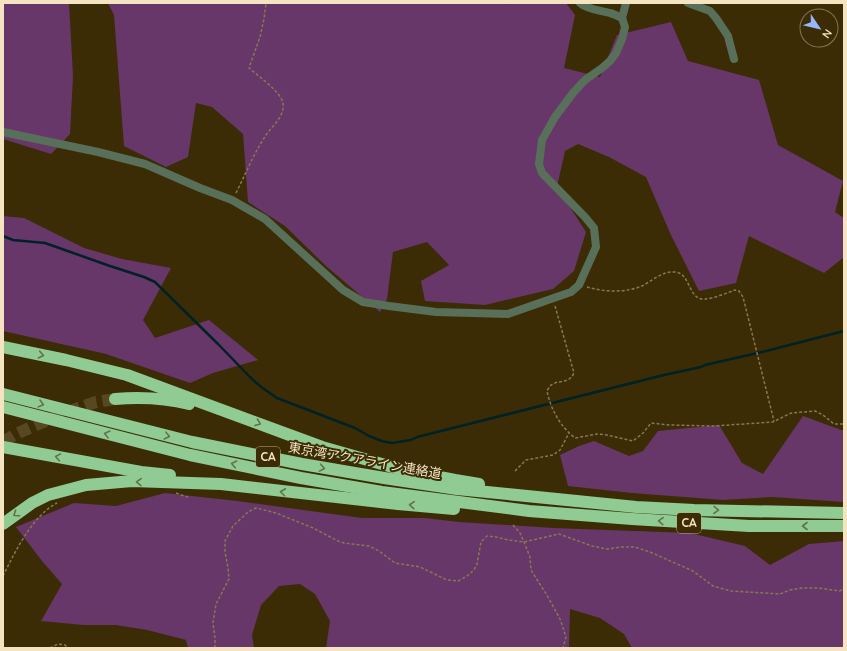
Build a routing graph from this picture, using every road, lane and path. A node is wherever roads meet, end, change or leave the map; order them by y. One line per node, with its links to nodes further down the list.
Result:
1 (266, 3): 8 (path)
2 (580, 3): 5 (street)
3 (626, 3): 5 (street)
4 (688, 3): 6 (street)
5 (622, 18): 9 (street)
6 (734, 59)
7 (3, 132): 8 (street)
8 (232, 200): 10 (street)
9 (579, 285): 10 (street); 16 (path)
10 (553, 299): 18 (path)
11 (3, 347): 15 (highway, one-way to 15)
12 (3, 394): 25 (highway, 東京湾アクアライン連絡道 / CA, one-way to 25)
13 (115, 399): 15 (highway)
14 (3, 408): 27 (highway, 東京湾アクアライン連絡道 / CA, one-way to 14)
15 (242, 417): 25 (highway, one-way to 25)
16 (774, 422): 17 (path); 18 (path)
17 (844, 424)
18 (569, 433): 20 (path)
19 (3, 447): 21 (highway, one-way to 19)
20 (515, 471)
21 (221, 484): 27 (highway, one-way to 21); 28 (highway, one-way to 28)
22 (176, 493): 23 (path)
23 (190, 498)
24 (61, 501): 32 (path)
25 (636, 507): 26 (highway, CA, one-way to 26)
26 (844, 513)
27 (632, 519): 30 (highway, CA, one-way to 27)
28 (3, 524)
29 (513, 525): 31 (path)
30 (844, 526)
31 (524, 542): 33 (path); 36 (path); 37 (path)
32 (3, 576)
33 (844, 588)
34 (50, 648): 35 (path)
35 (68, 648)
36 (215, 648)
37 (563, 648)

